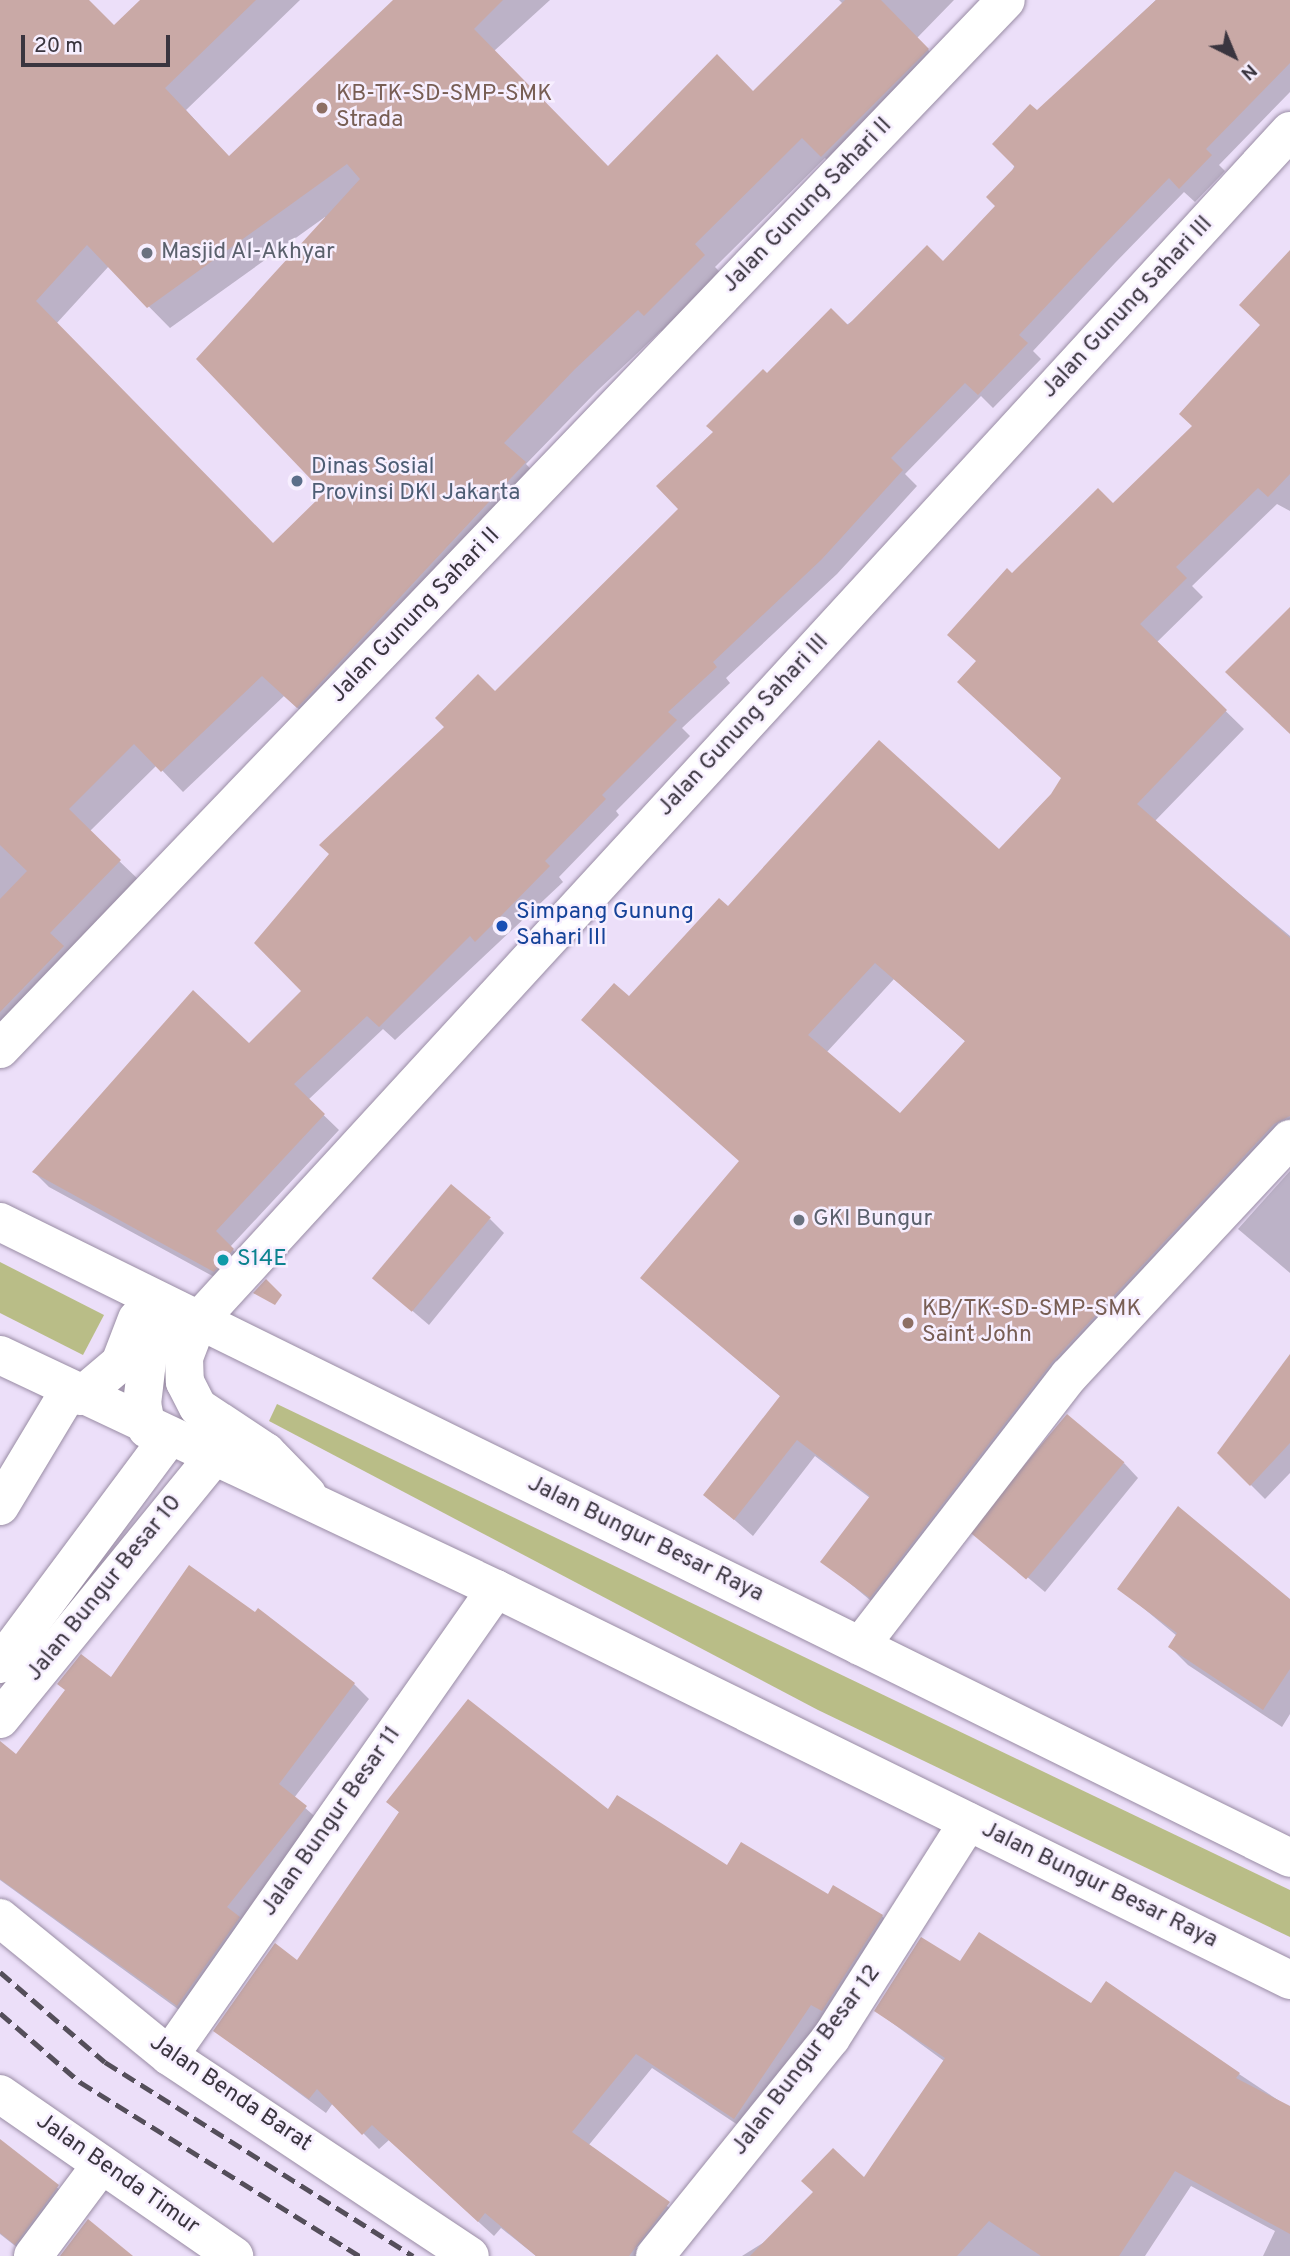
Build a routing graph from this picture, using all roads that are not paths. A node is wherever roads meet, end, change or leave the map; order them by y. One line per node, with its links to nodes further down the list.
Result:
1 (1006, 0): 3 (street, Jalan Gunung Sahari II)
2 (1290, 131): 7 (street, Jalan Gunung Sahari III)
3 (0, 1049)
4 (1290, 1139): 15 (street)
5 (0, 1222): 6 (street, Jalan Bungur Besar Raya)
6 (137, 1290): 7 (street, Jalan Bungur Besar Raya); 9 (street)
7 (188, 1315): 10 (street, Jalan Gunung Sahari III); 13 (street); 15 (street, Jalan Bungur Besar Raya)
8 (0, 1355): 9 (street, Jalan Bungur Besar Raya)
9 (75, 1394): 10 (street, Jalan Bungur Besar Raya); 12 (street)
10 (158, 1434): 11 (street, Jalan Bungur Besar Raya); 16 (street)
11 (211, 1460): 13 (street, Jalan Bungur Besar Raya); 17 (street, Jalan Bungur Besar 10)
12 (0, 1506)
13 (321, 1509): 14 (street, Jalan Bungur Besar Raya)
14 (496, 1589): 18 (street, Jalan Bungur Besar Raya); 22 (street, Jalan Bungur Besar 11)
15 (860, 1646): 19 (street, Jalan Bungur Besar Raya)
16 (0, 1664)
17 (0, 1719)
18 (968, 1822): 21 (street, Jalan Bungur Besar Raya); 28 (street, Jalan Bungur Besar 12)
19 (1290, 1858)
20 (0, 1918): 22 (street, Jalan Benda Barat)
21 (1290, 1980)
22 (169, 2056): 27 (street, Jalan Benda Barat)
23 (0, 2094): 24 (street, Jalan Benda Timur)
24 (101, 2165): 25 (street); 26 (street, Jalan Benda Timur)
25 (33, 2256)
26 (234, 2256)
27 (470, 2256)
28 (655, 2256)

